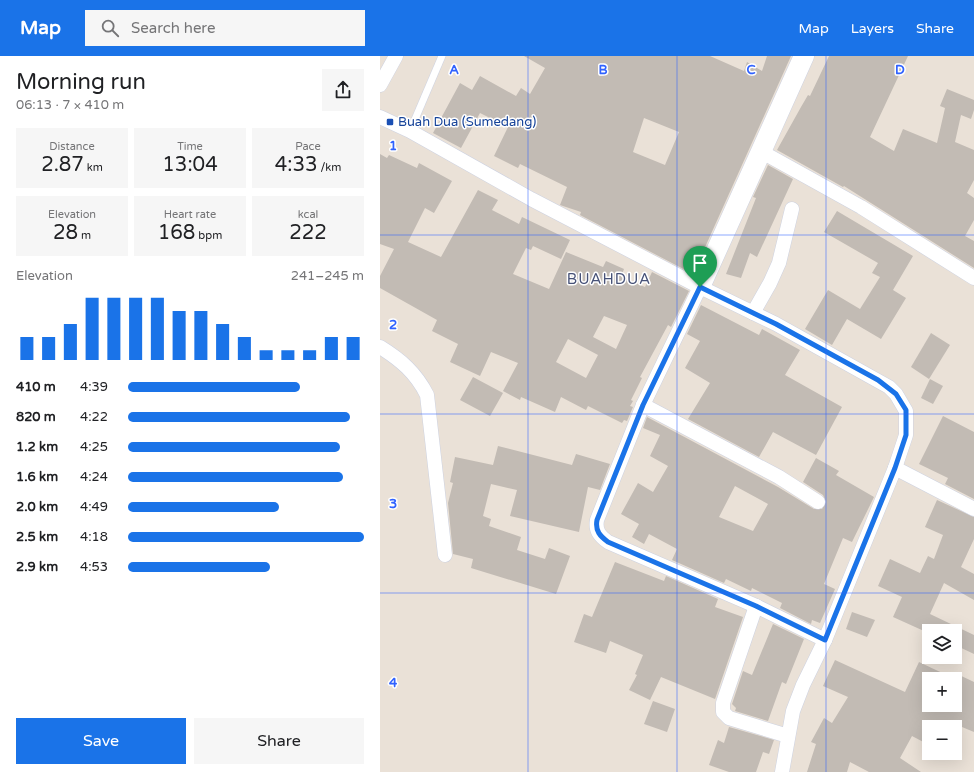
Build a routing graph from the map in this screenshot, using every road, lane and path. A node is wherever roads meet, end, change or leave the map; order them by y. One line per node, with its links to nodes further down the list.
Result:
1 (396, 56): 4 (street)
2 (442, 56): 6 (lane)
3 (804, 56): 7 (street)
4 (380, 85)
5 (380, 117): 6 (street)
6 (410, 132): 10 (street)
7 (762, 152): 9 (street); 10 (street)
8 (792, 209): 11 (street)
9 (974, 278)
10 (700, 287): 11 (street); 13 (street)
11 (753, 312): 14 (street)
12 (380, 347): 17 (street)
13 (643, 405): 15 (street); 18 (street)
14 (895, 468): 16 (street); 19 (street)
15 (818, 502)
16 (974, 509)
17 (445, 555)
18 (756, 606): 19 (street); 20 (street)
19 (825, 640): 20 (street)
20 (788, 736): 21 (street)
21 (782, 772)

